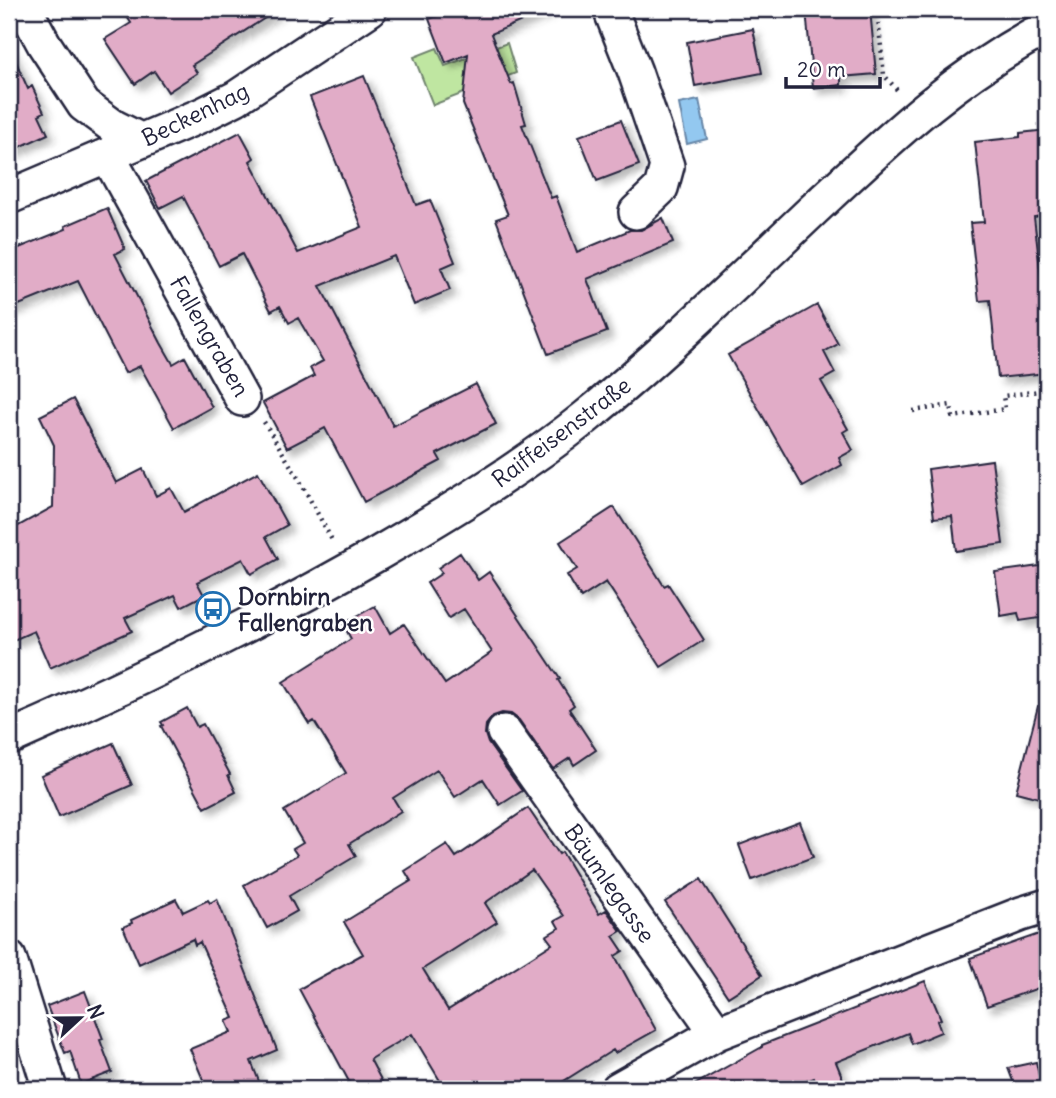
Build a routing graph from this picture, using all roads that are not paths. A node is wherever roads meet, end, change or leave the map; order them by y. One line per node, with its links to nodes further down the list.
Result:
1 (25, 9): 5 (street)
2 (370, 9): 5 (street, Beckenhag)
3 (610, 9): 8 (street)
4 (1047, 27): 11 (street, Raiffeisenstraße)
5 (140, 140): 6 (street, Beckenhag)
6 (108, 156): 7 (street, Beckenhag); 9 (street, Fallengraben)
7 (9, 197)
8 (636, 212)
9 (242, 399)
10 (504, 732): 14 (street, Bäumlegasse)
11 (9, 738)
12 (1047, 906): 14 (street)
13 (9, 958): 15 (street)
14 (717, 1033): 16 (street)
15 (50, 1089)
16 (618, 1089)

